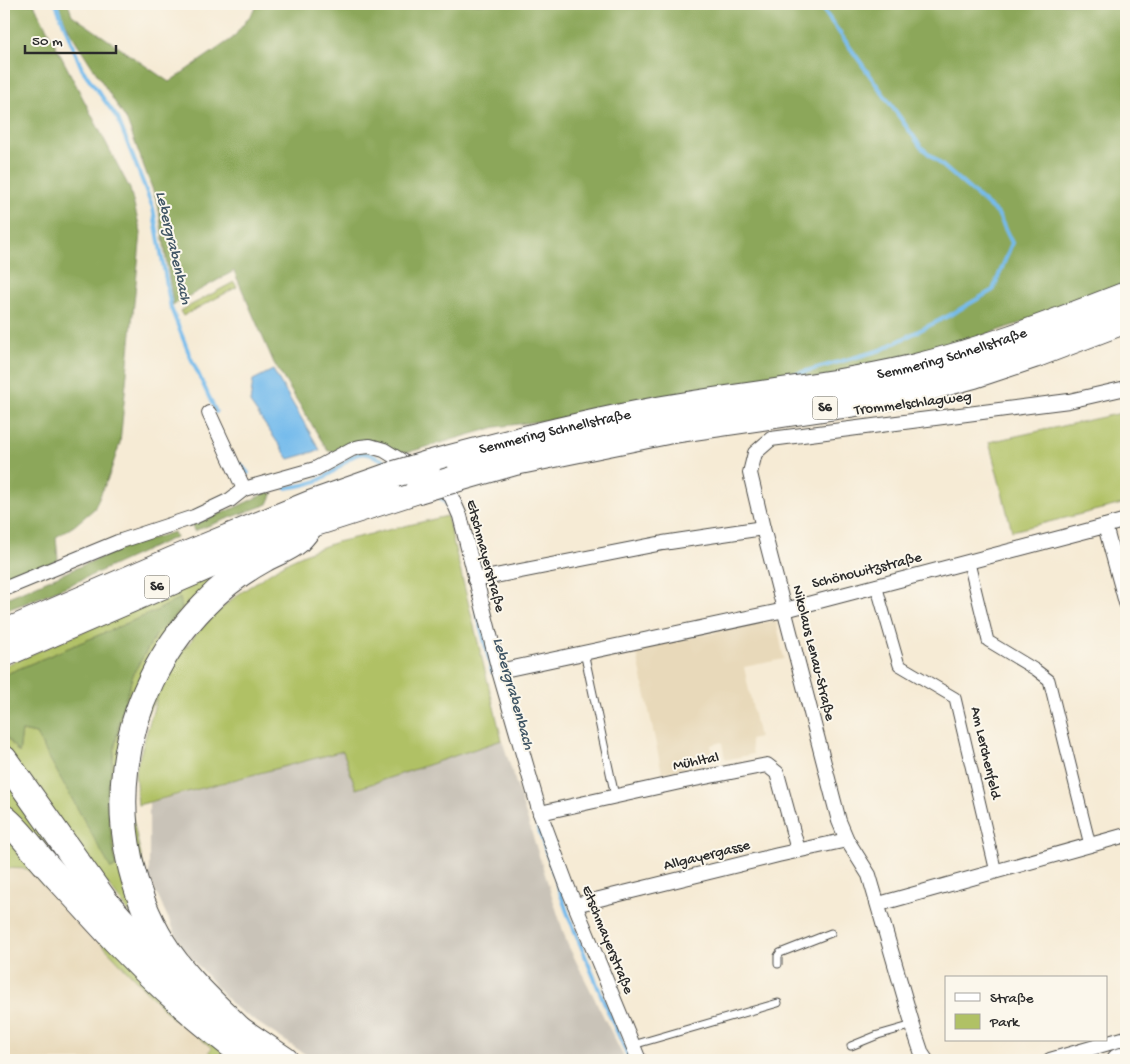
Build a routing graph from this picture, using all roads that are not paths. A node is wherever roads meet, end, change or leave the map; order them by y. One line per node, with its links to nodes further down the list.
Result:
1 (1126, 295): 16 (highway, Semmering Schnellstraße / S6, bridge)
2 (1126, 320): 7 (highway, Semmering Schnellstraße / S6, bridge)
3 (1126, 388): 9 (street, Trommelschlagweg)
4 (209, 413): 5 (street)
5 (244, 489): 11 (street, Etschmayerstraße); 13 (street, Etschmayerstraße)
6 (1126, 520): 8 (street, Schönowitzstraße)
7 (312, 524): 18 (highway, Semmering Schnellstraße / S6); 37 (highway)
8 (1105, 526): 10 (street, Schönowitzstraße); 14 (street)
9 (763, 528): 11 (street); 15 (street, Nikolaus Lenau-Straße)
10 (970, 563): 12 (street, Schönowitzstraße); 27 (street)
11 (475, 580): 19 (street, Etschmayerstraße)
12 (876, 585): 15 (street, Schönowitzstraße); 30 (street, Am Lerchenfeld)
13 (4, 589)
14 (1126, 603)
15 (785, 610): 17 (street, Schönowitzstraße); 26 (street, Nikolaus Lenau-Straße)
16 (4, 633)
17 (584, 652): 19 (street, Schönowitzstraße); 21 (lane)
18 (4, 654)
19 (499, 671): 22 (street, Etschmayerstraße)
20 (4, 759): 37 (highway)
21 (615, 796): 22 (street, Mühltal); 28 (street, Mühltal)
22 (540, 813): 32 (street, Etschmayerstraße)
23 (4, 818): 29 (highway)
24 (4, 830): 29 (highway)
25 (1126, 835): 27 (street)
26 (847, 840): 28 (street, Allgayergasse); 31 (street, Nikolaus Lenau-Straße)
27 (1090, 845): 30 (street)
28 (798, 850): 32 (street, Allgayergasse)
29 (44, 862): 42 (highway)
30 (996, 872): 31 (street)
31 (879, 904): 36 (street, Nikolaus Lenau-Straße)
32 (575, 905): 39 (street, Etschmayerstraße)
33 (831, 933): 34 (lane)
34 (778, 964)
35 (778, 1003): 39 (lane)
36 (912, 1025): 40 (lane); 45 (street, Nikolaus Lenau-Straße)
37 (239, 1028): 43 (highway)
38 (1126, 1038): 46 (street)
39 (633, 1045): 44 (street, Etschmayerstraße)
40 (851, 1046)
41 (1126, 1058): 47 (main road)
42 (251, 1060)
43 (285, 1060)
44 (640, 1060)
45 (926, 1060)
46 (1050, 1060)
47 (1118, 1060)

